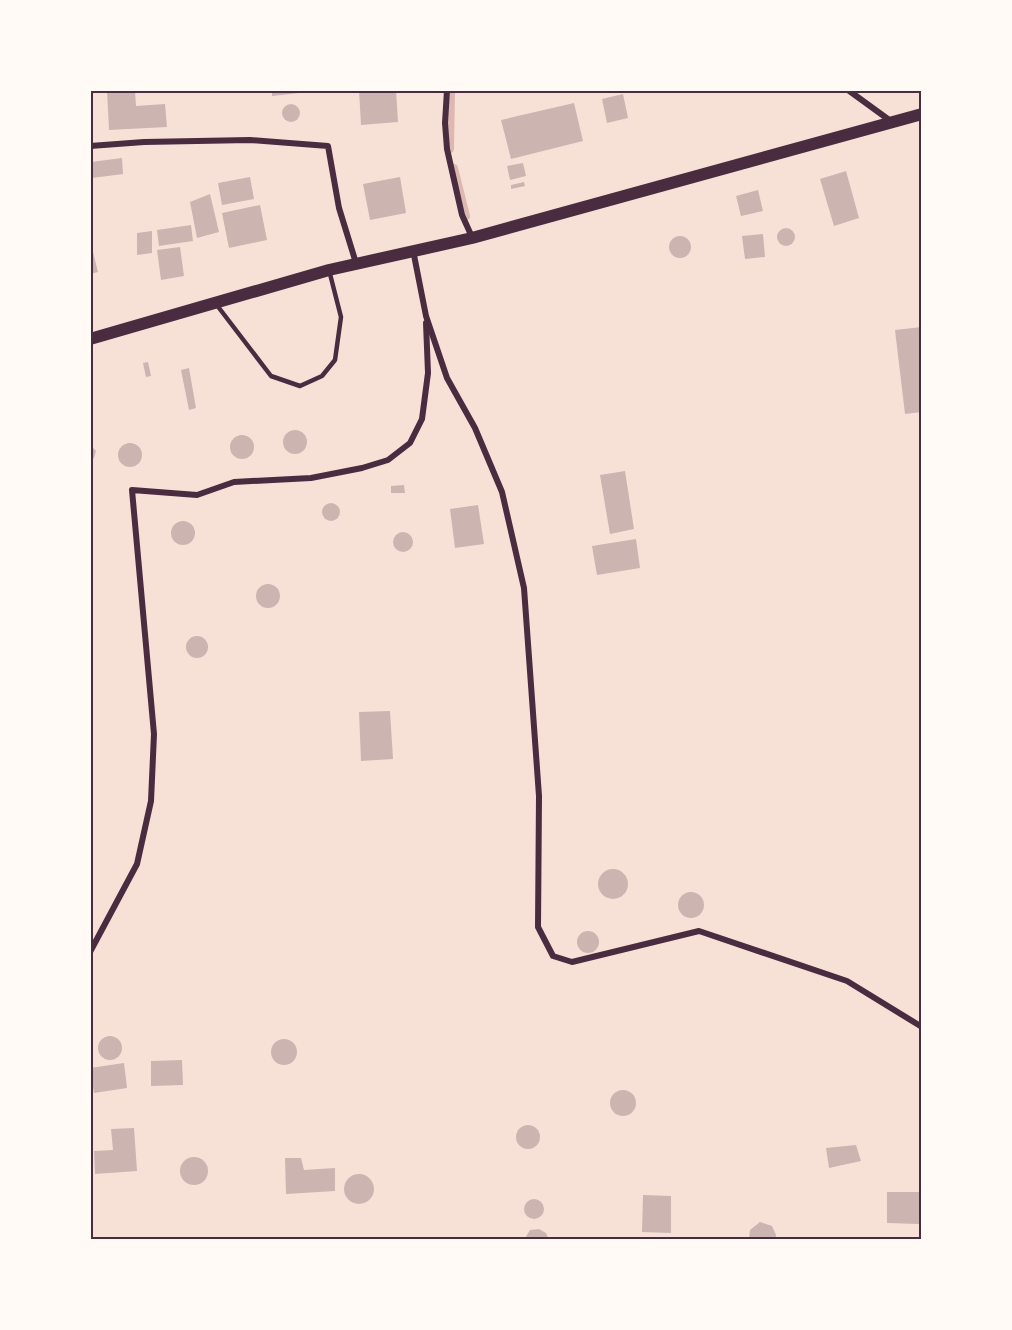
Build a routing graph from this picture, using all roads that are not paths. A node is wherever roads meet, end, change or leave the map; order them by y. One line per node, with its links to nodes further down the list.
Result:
1 (447, 90): 6 (street)
2 (848, 90): 4 (street)
3 (922, 114): 4 (main road)
4 (893, 122): 6 (main road)
5 (90, 146): 8 (street)
6 (472, 238): 7 (main road)
7 (413, 250): 8 (main road); 11 (street)
8 (356, 263): 9 (main road)
9 (329, 270): 10 (main road); 10 (lane)
10 (215, 303): 12 (main road)
11 (426, 316): 13 (street); 14 (street)
12 (90, 339)
13 (90, 952)
14 (922, 1026)

